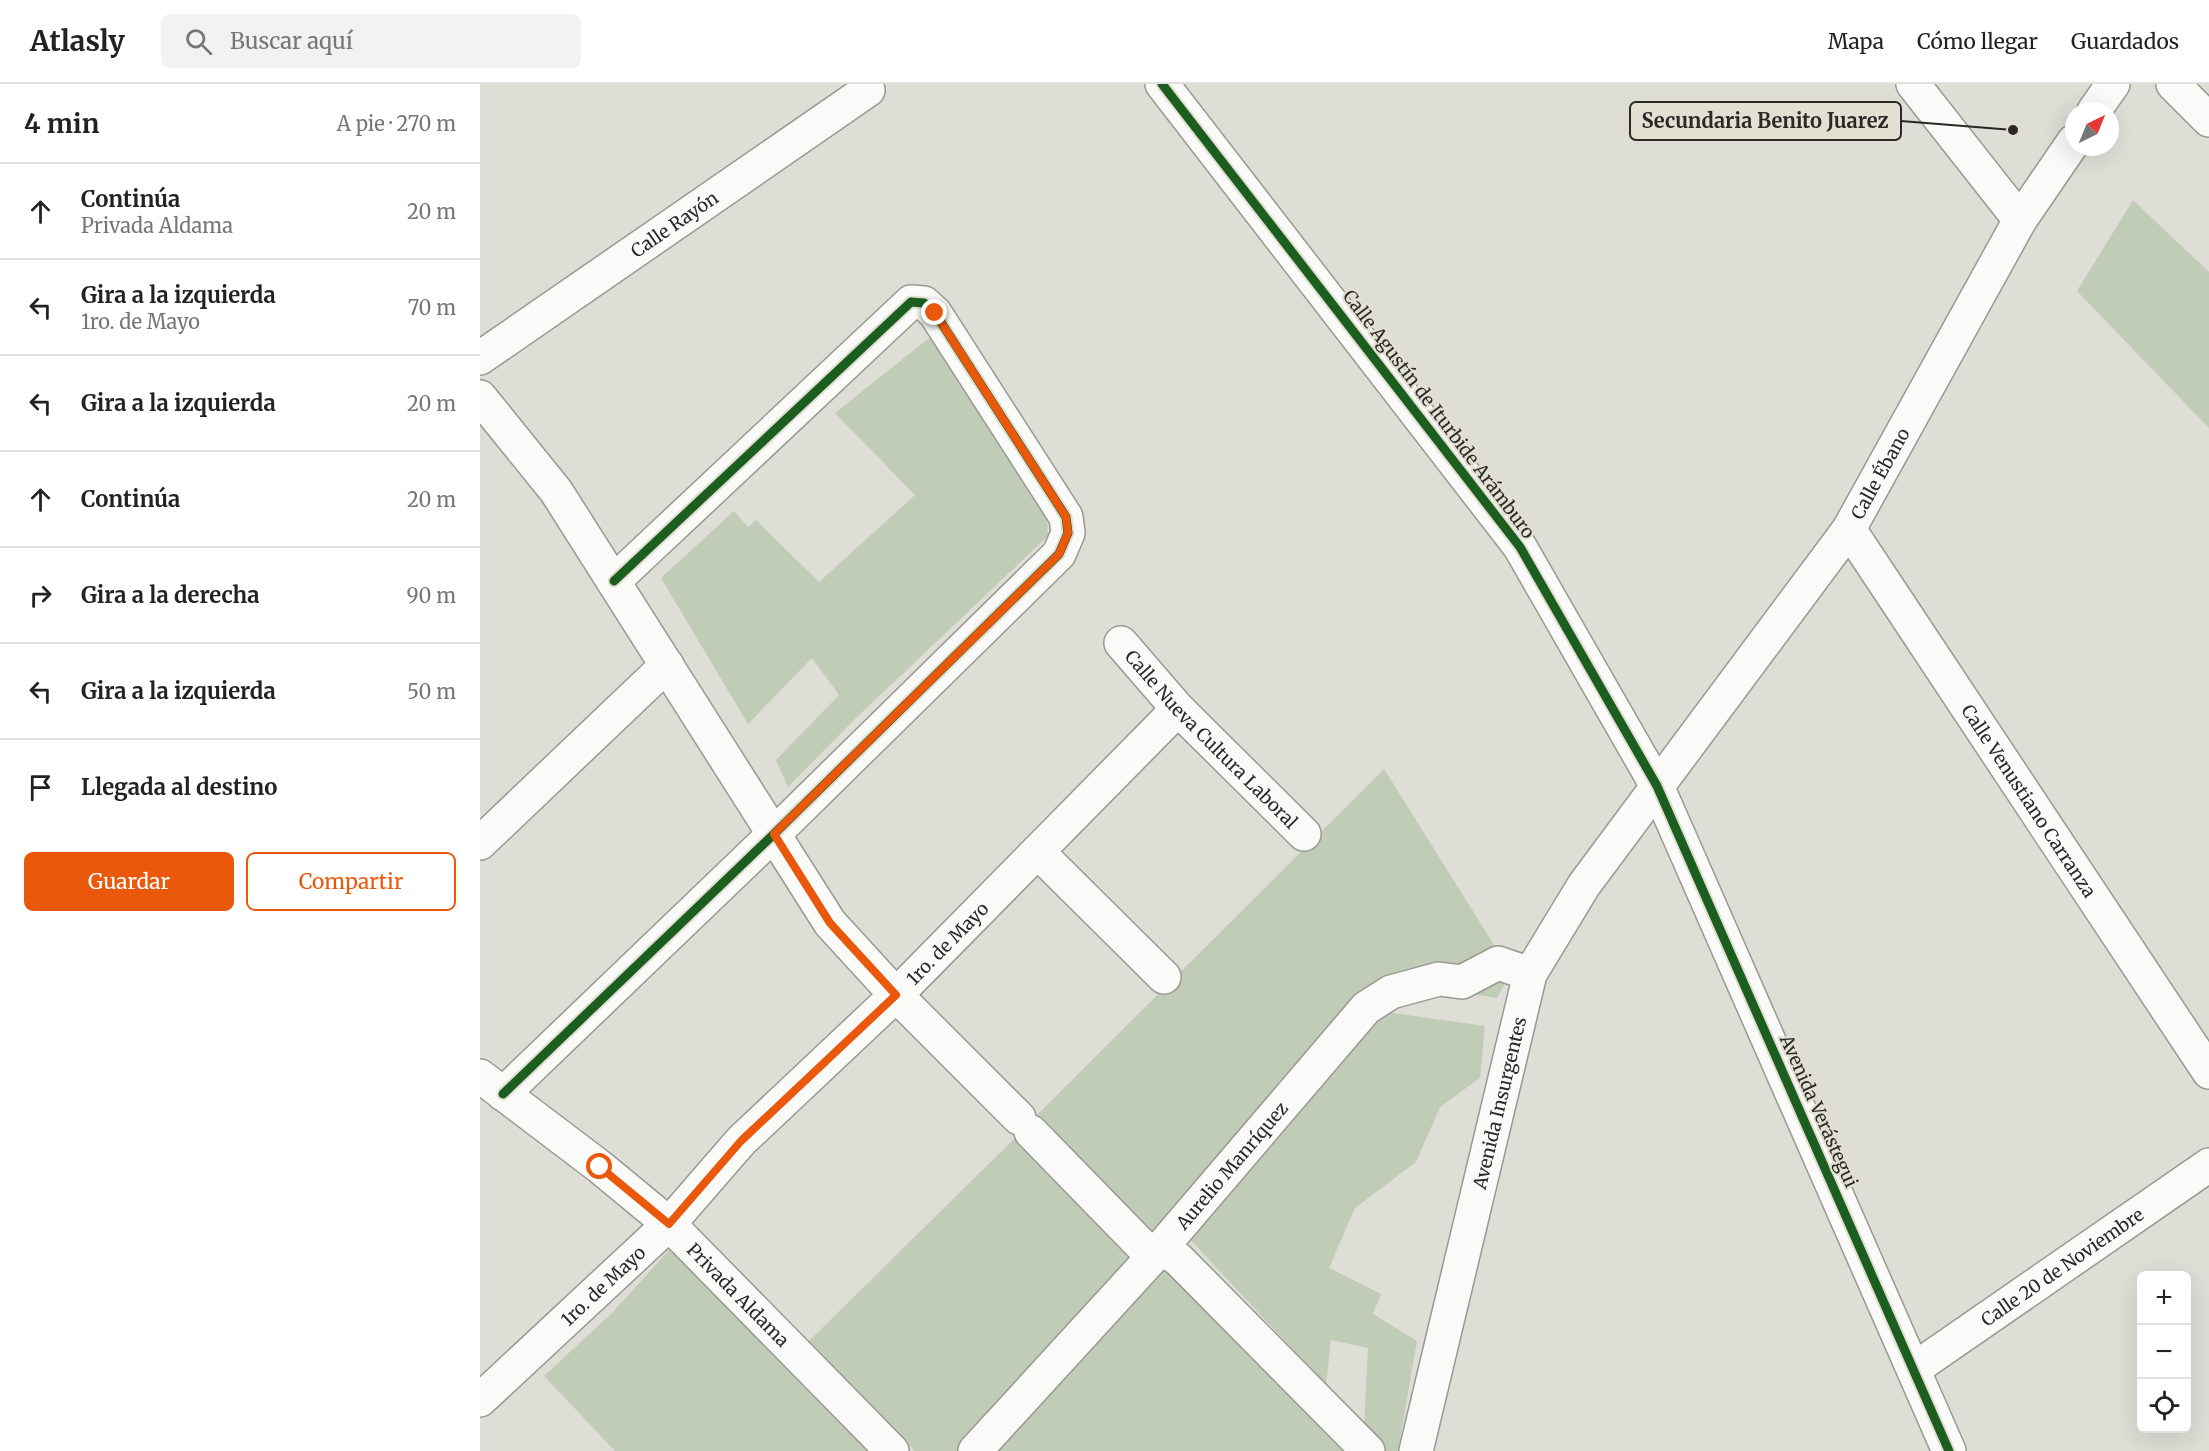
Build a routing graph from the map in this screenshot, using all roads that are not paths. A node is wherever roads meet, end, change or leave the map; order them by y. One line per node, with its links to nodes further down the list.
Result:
1 (1162, 84): 17 (street, Calle Agustín de Iturbide Arámburo)
2 (1913, 84): 9 (street)
3 (2113, 84): 6 (street)
4 (2173, 84): 7 (street)
5 (868, 90): 10 (street, Calle Rayón)
6 (2100, 102)
7 (2209, 120)
8 (2065, 154): 9 (street, Calle Ébano)
9 (2020, 220): 12 (street, Calle Ébano)
10 (480, 358)
11 (480, 397): 13 (street)
12 (1849, 529): 17 (street, Calle Ébano); 25 (street, Calle Venustiano Carranza)
13 (614, 581): 15 (street); 18 (street)
14 (1121, 643): 16 (street, Calle Nueva Cultura Laboral)
15 (667, 665): 18 (street); 20 (street)
16 (1178, 709): 19 (street, Calle Nueva Cultura Laboral); 21 (street, 1ro. de Mayo)
17 (1657, 786): 22 (street, Avenida Insurgentes); 30 (street, Avenida Verástegui)
18 (774, 834): 24 (street); 26 (street)
19 (1304, 834)
20 (480, 843)
21 (1038, 852): 23 (street); 24 (street, 1ro. de Mayo)
22 (1530, 974): 29 (street, Aurelio Manríquez); 35 (street, Avenida Insurgentes)
23 (1164, 977)
24 (896, 995): 28 (street, 1ro. de Mayo); 29 (street)
25 (2209, 1072)
26 (492, 1085): 28 (street, Privada Aldama)
27 (2209, 1165): 30 (street, Calle 20 de Noviembre)
28 (669, 1224): 31 (street, 1ro. de Mayo); 32 (street, Privada Aldama)
29 (1161, 1248): 33 (street, Aurelio Manríquez); 34 (street)
30 (1914, 1369): 36 (street, Avenida Verástegui)
31 (480, 1400)
32 (892, 1451)
33 (975, 1451)
34 (1368, 1451)
35 (1416, 1451)
36 (1949, 1451)

